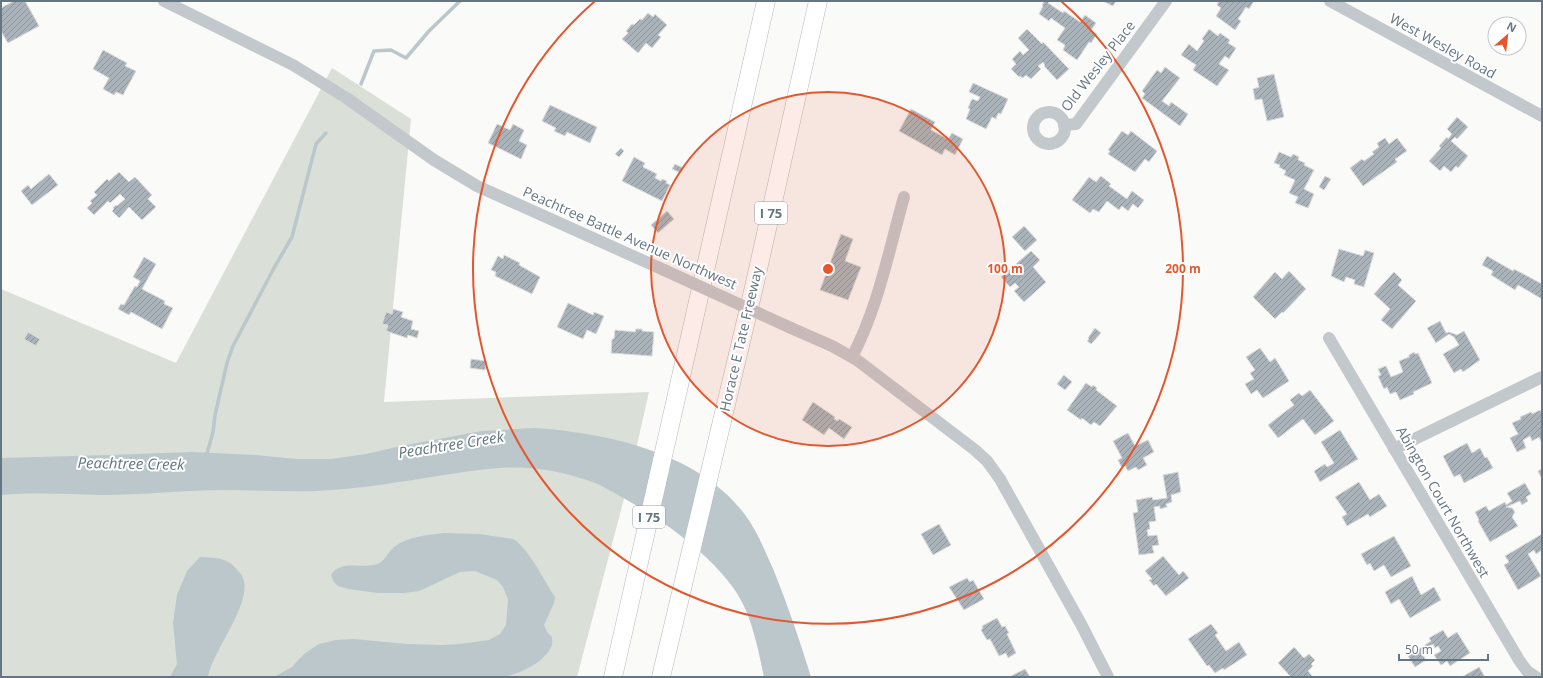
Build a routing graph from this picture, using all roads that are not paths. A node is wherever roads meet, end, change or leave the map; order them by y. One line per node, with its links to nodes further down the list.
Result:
1 (164, 1): 10 (street, Peachtree Battle Avenue Northwest, bridge)
2 (766, 1): 13 (highway, I 75)
3 (818, 1): 14 (highway, Horace E Tate Freeway / I 75)
4 (1166, 1): 7 (street, Old Wesley Place)
5 (1330, 1): 6 (street, West Wesley Road)
6 (1542, 116)
7 (1064, 125)
8 (904, 197): 10 (street)
9 (1329, 338): 12 (street, Abington Court Northwest)
10 (852, 357): 15 (street, Peachtree Battle Avenue Northwest)
11 (1542, 377): 12 (street)
12 (1394, 448): 16 (street, Abington Court Northwest)
13 (612, 677)
14 (661, 677)
15 (1108, 677)
16 (1536, 677)

